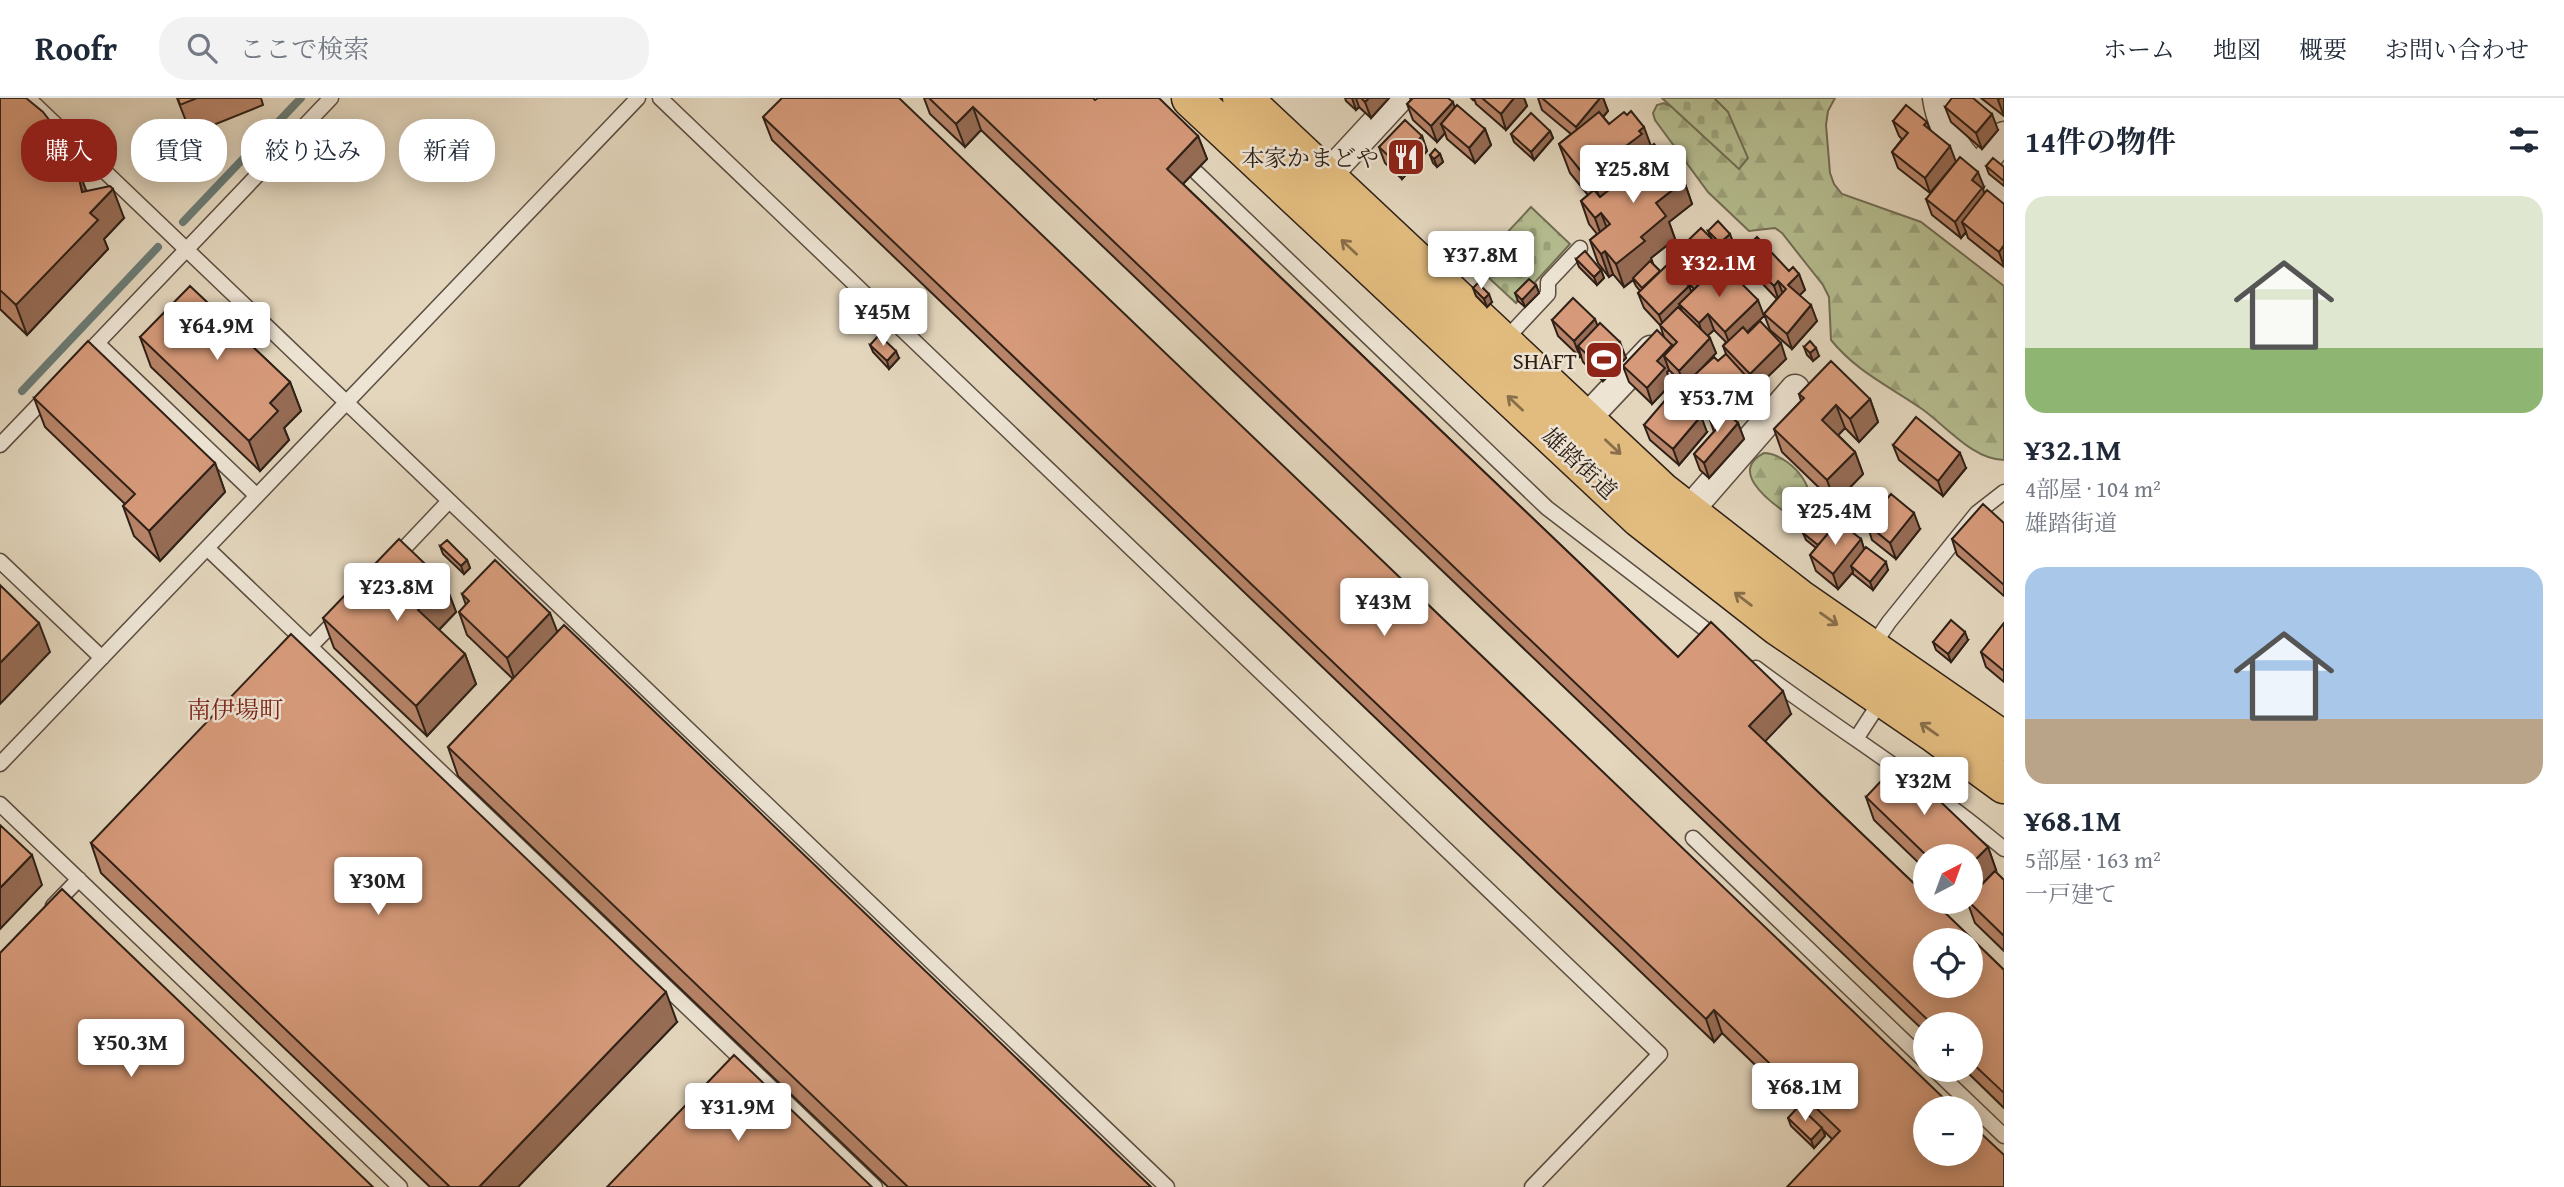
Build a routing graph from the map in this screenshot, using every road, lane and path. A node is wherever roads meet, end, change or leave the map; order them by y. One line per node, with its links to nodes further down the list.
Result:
1 (28, 98): 15 (lane)
2 (331, 98): 15 (lane)
3 (638, 98): 20 (lane)
4 (660, 98): 52 (lane)
5 (1191, 98): 36 (main road, 雄踏街道, one-way to 5)
6 (1242, 98): 12 (main road, 雄踏街道)
7 (1399, 98): 12 (street)
8 (1937, 98): 10 (street)
9 (2004, 136): 10 (street)
10 (1977, 172): 13 (street)
11 (1197, 173): 31 (lane)
12 (1326, 177): 18 (main road, 雄踏街道)
13 (2004, 194)
14 (1580, 248): 18 (lane)
15 (186, 249): 17 (lane); 20 (lane)
16 (1663, 338): 21 (street)
17 (97, 343): 22 (lane); 24 (lane)
18 (1502, 343): 21 (main road, 雄踏街道)
19 (1795, 389): 26 (street)
20 (347, 403): 24 (lane); 25 (lane)
21 (1584, 421): 26 (main road, 雄踏街道, one-way to 26)
22 (0, 445)
23 (2004, 492): 33 (lane)
24 (257, 496): 27 (lane)
25 (449, 501): 29 (lane); 51 (lane)
26 (1688, 513): 33 (main road, 雄踏街道, one-way to 33)
27 (207, 548): 32 (lane); 34 (lane)
28 (0, 561): 34 (lane)
29 (384, 569)
30 (347, 608): 32 (lane)
31 (1724, 644)
32 (310, 647): 50 (lane)
33 (1871, 648): 38 (main road, 雄踏街道)
34 (102, 658): 39 (lane)
35 (1746, 661): 37 (lane)
36 (1883, 698): 37 (lane); 40 (main road, 雄踏街道, one-way to 36)
37 (1856, 739): 43 (lane)
38 (2004, 741)
39 (0, 764)
40 (2004, 784)
41 (0, 804): 44 (lane)
42 (1693, 838): 46 (lane)
43 (2004, 849)
44 (79, 879): 45 (lane); 49 (lane)
45 (44, 915)
46 (1913, 1049)
47 (1948, 1082): 48 (lane)
48 (2004, 1136)
49 (400, 1187)
50 (875, 1187)
51 (1167, 1187)
52 (1532, 1187)

